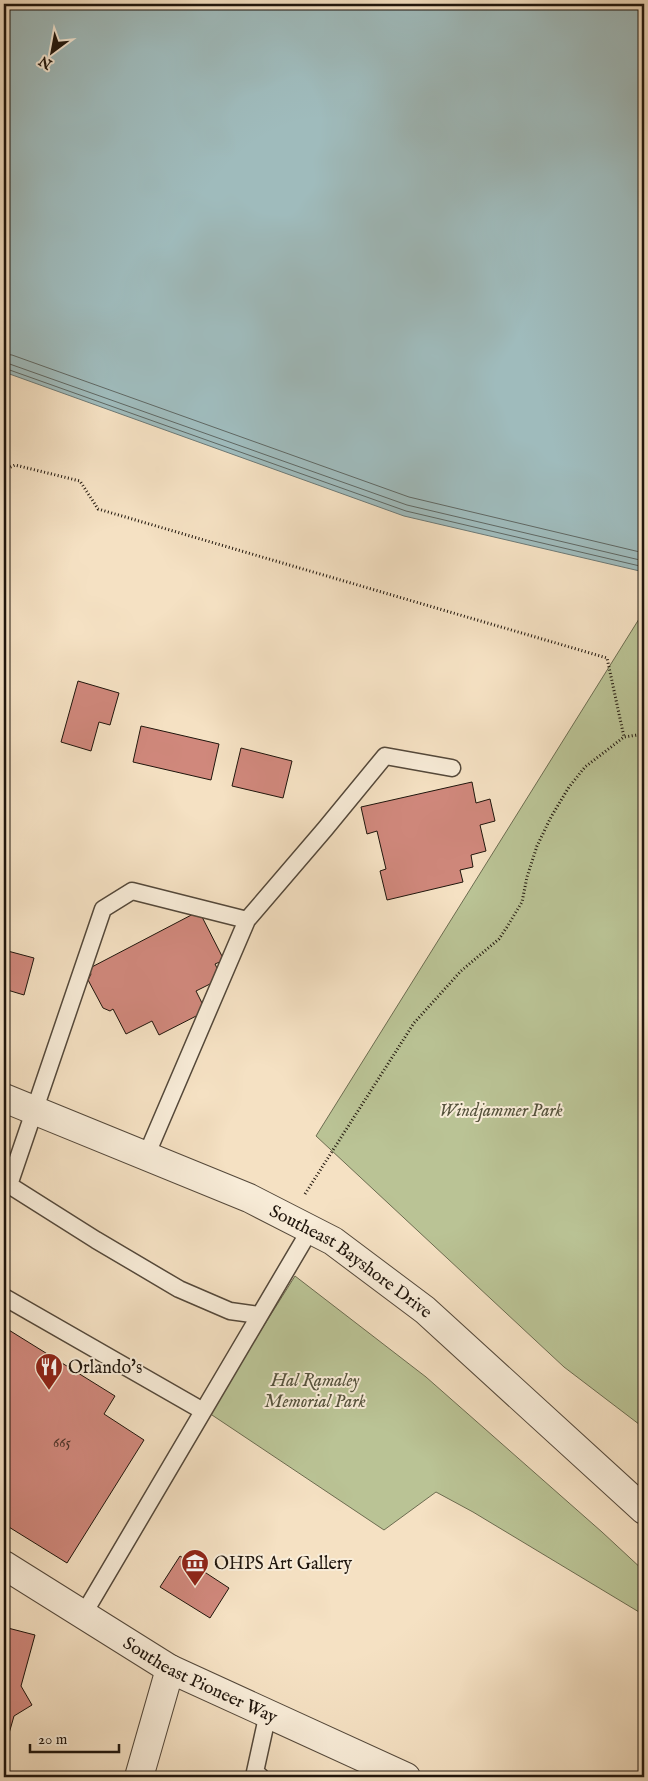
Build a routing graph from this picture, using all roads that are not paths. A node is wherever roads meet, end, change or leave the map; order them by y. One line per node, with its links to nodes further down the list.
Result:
1 (452, 768): 2 (lane)
2 (247, 920): 4 (lane); 5 (lane)
3 (4, 1098): 4 (street, Southeast Bayshore Drive)
4 (34, 1110): 5 (street, Southeast Bayshore Drive); 6 (lane)
5 (146, 1156): 7 (street, Southeast Bayshore Drive)
6 (6, 1190): 9 (lane)
7 (300, 1224): 9 (lane); 11 (street, Southeast Bayshore Drive)
8 (4, 1297): 10 (lane)
9 (259, 1315): 10 (lane)
10 (203, 1411): 13 (lane)
11 (644, 1510)
12 (4, 1565): 13 (street, Southeast Pioneer Way)
13 (83, 1615): 14 (street, Southeast Pioneer Way)
14 (170, 1669): 15 (street, Southeast Pioneer Way); 17 (street)
15 (268, 1713): 16 (street, Southeast Pioneer Way); 18 (lane)
16 (370, 1770): 19 (street, Southeast Pioneer Way)
17 (139, 1777)
18 (261, 1777)
19 (406, 1777)

